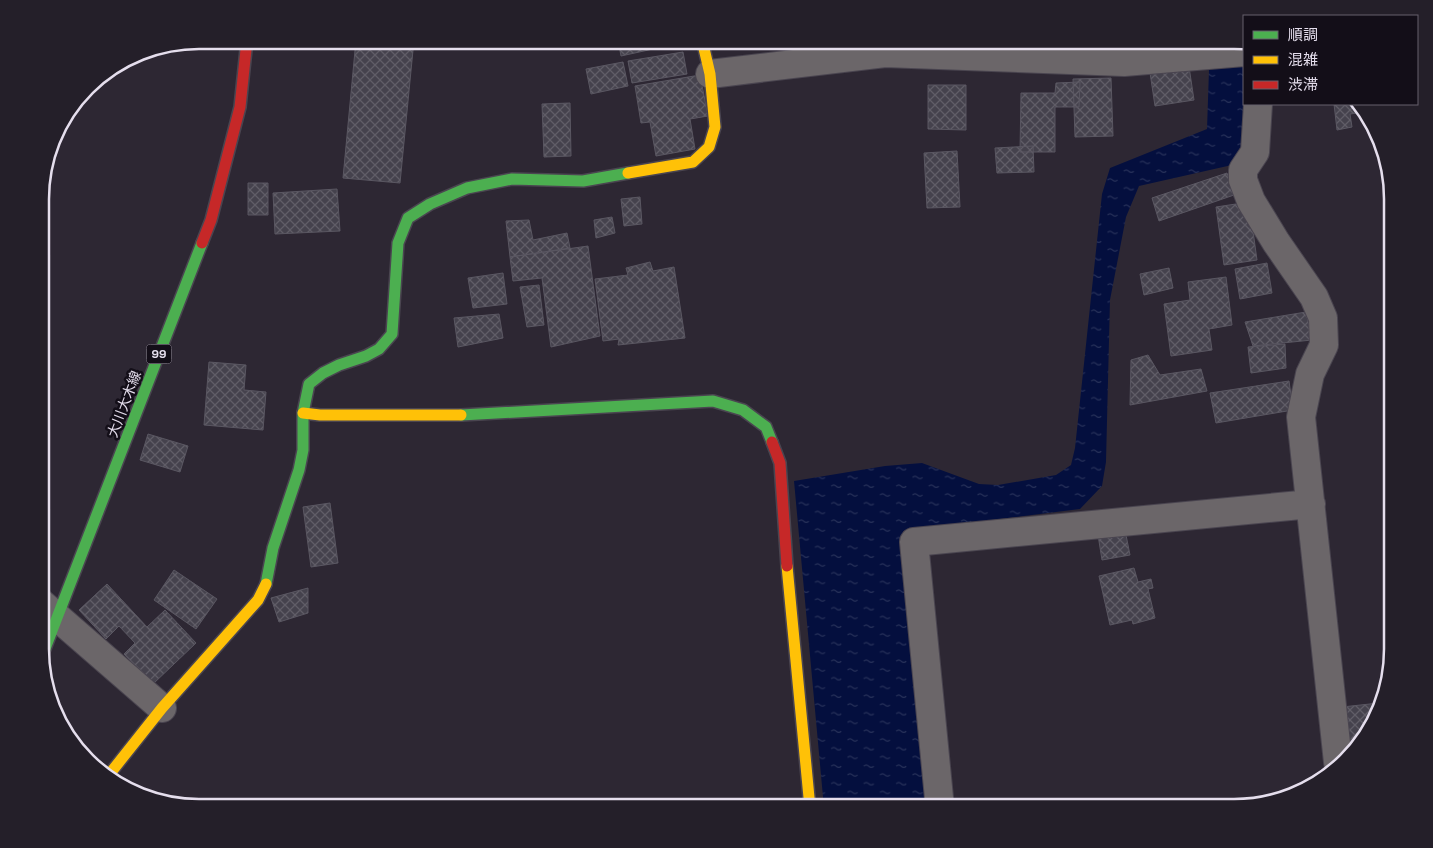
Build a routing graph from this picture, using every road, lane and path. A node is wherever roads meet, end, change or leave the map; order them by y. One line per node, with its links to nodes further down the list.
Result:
1 (245, 49): 8 (street, 大川大木線 / 99)
2 (704, 49): 4 (street)
3 (1243, 52): 4 (street)
4 (710, 74): 6 (street)
5 (1258, 105): 7 (street)
6 (303, 413): 9 (street); 12 (street)
7 (1311, 504): 10 (street); 13 (street)
8 (50, 610): 9 (street)
9 (162, 708): 11 (street)
10 (1338, 757)
11 (112, 771)
12 (809, 799)
13 (939, 799)

